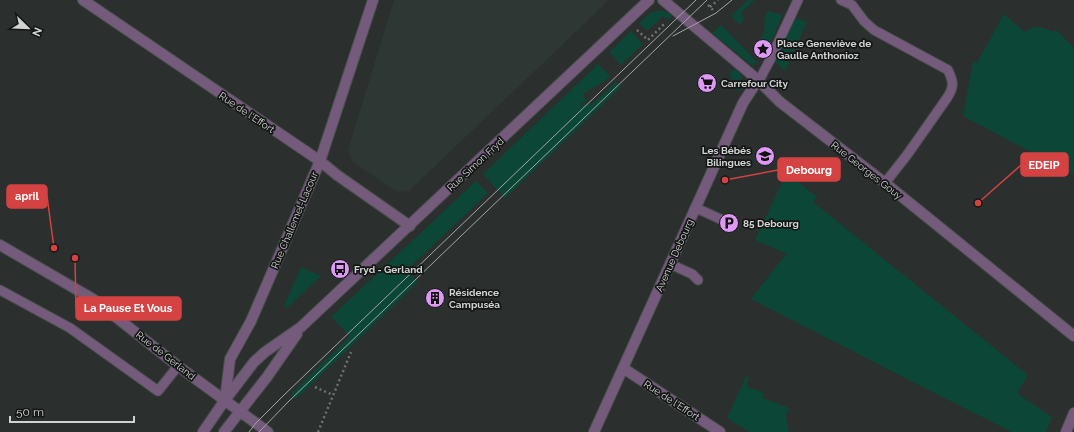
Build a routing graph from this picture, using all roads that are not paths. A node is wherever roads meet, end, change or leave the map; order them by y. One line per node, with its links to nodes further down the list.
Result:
1 (83, 0): 8 (street, Rue de l'Effort)
2 (373, 0): 8 (street, Rue Challemel-Lacour)
3 (648, 0): 12 (street, Rue Simon Fryd)
4 (663, 0): 7 (street, Rue Georges Gouy)
5 (798, 0): 7 (lane)
6 (841, 0): 9 (lane)
7 (758, 80): 9 (street, Rue Georges Gouy); 10 (street, Avenue Debourg)
8 (320, 161): 12 (street, Rue de l'Effort); 21 (street, Rue Challemel-Lacour)
9 (885, 183): 18 (street, Rue Georges Gouy)
10 (696, 208): 11 (lane); 14 (street, Avenue Debourg)
11 (729, 223)
12 (410, 226): 17 (street, Rue Simon Fryd)
13 (0, 245): 19 (street, Rue de Gerland)
14 (670, 264): 15 (lane); 20 (street, Avenue Debourg)
15 (698, 280)
16 (0, 290): 19 (lane)
17 (301, 327): 21 (street, Rue Simon Fryd); 22 (street, Rue Simon Fryd)
18 (1074, 336)
19 (178, 366): 21 (street, Rue de Gerland)
20 (623, 368): 27 (street, Avenue Debourg); 28 (street, Rue de l'Effort)
21 (225, 400): 22 (street, Rue de Gerland); 24 (street, Rue Challemel-Lacour)
22 (240, 411): 25 (street); 26 (street, Rue de Gerland)
23 (1074, 413): 29 (street)
24 (203, 432)
25 (224, 432)
26 (268, 432)
27 (594, 432)
28 (720, 432)
29 (1066, 432)

